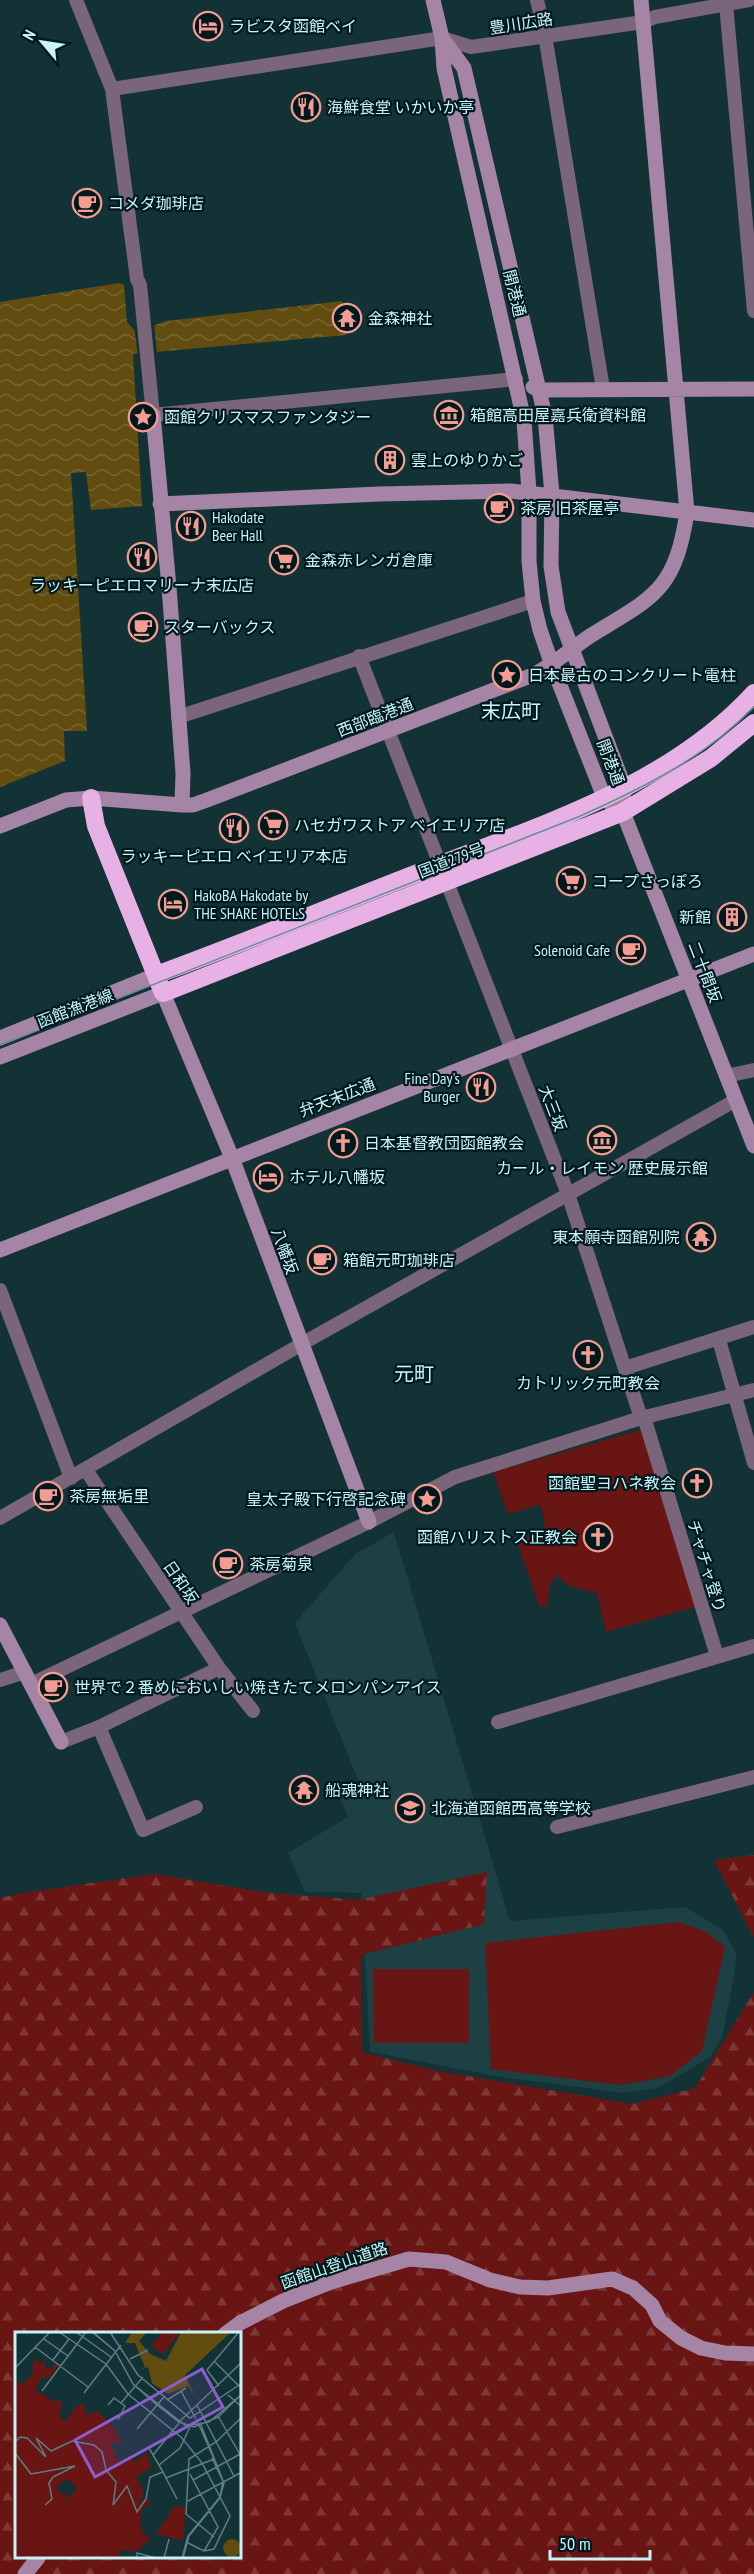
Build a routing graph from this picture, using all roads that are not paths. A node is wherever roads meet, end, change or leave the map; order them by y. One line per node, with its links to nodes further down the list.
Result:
1 (76, 0): 10 (street)
2 (433, 0): 9 (street)
3 (537, 0): 8 (street)
4 (641, 0): 7 (street, 西部臨港通)
5 (749, 0): 6 (street, 豊川広路)
6 (726, 4): 7 (street, 豊川広路); 11 (street)
7 (643, 22): 8 (street, 豊川広路); 14 (street, 西部臨港通)
8 (545, 35): 9 (street, 豊川広路); 13 (street)
9 (441, 38): 10 (street); 12 (street, 開港通); 16 (street, 開港通)
10 (112, 89): 17 (street)
11 (754, 311)
12 (516, 380): 16 (street); 17 (street); 18 (street, 開港通)
13 (603, 389): 14 (street); 16 (street)
14 (676, 389): 15 (street); 21 (street, 西部臨港通)
15 (754, 389)
16 (539, 390): 19 (street, 開港通)
17 (153, 415): 20 (street)
18 (529, 492): 19 (street); 20 (street); 23 (street, 開港通)
19 (552, 495): 21 (street); 24 (street, 開港通)
20 (160, 504): 28 (street)
21 (687, 513): 22 (street); 24 (street, 西部臨港通)
22 (754, 520)
23 (533, 601): 25 (street); 26 (street, 開港通)
24 (571, 651): 26 (street, 西部臨港通); 31 (street, 開港通)
25 (359, 656): 28 (street); 30 (street, 大三坂)
26 (552, 665): 30 (street, 西部臨港通); 32 (street, 開港通)
27 (754, 693): 31 (highway, 国道279号)
28 (178, 717): 34 (street)
29 (754, 723): 35 (highway, 国道279号)
30 (387, 732): 34 (street, 西部臨港通); 37 (street, 大三坂)
31 (624, 786): 32 (highway, 国道279号); 35 (street, 開港通)
32 (604, 797): 35 (street, 開港通); 37 (highway, 国道279号)
33 (92, 798): 34 (street, 西部臨港通); 36 (street, 西部臨港通); 40 (highway)
34 (182, 805)
35 (623, 812): 38 (highway, 国道279号); 41 (street, 二十間坂)
36 (0, 826)
37 (439, 865): 38 (street, 大三坂); 40 (highway, 国道279号)
38 (446, 882): 42 (highway, 国道279号); 44 (street, 大三坂)
39 (754, 954): 41 (street, 弁天末広通)
40 (156, 975): 42 (highway); 43 (street, 函館漁港線)
41 (688, 980): 44 (street, 弁天末広通); 47 (street, 二十間坂)
42 (164, 993): 45 (street, 函館漁港線); 50 (street, 八幡坂)
43 (0, 1038)
44 (512, 1048): 50 (street, 弁天末広通); 51 (street, 大三坂)
45 (0, 1057)
46 (754, 1070): 47 (street)
47 (726, 1076): 48 (street, 二十間坂)
48 (736, 1100): 49 (street, 二十間坂); 51 (street)
49 (754, 1146)
50 (232, 1158): 52 (street, 弁天末広通); 56 (street, 八幡坂)
51 (568, 1194): 56 (street); 57 (street, 大三坂)
52 (0, 1250)
53 (0, 1290): 63 (street)
54 (754, 1327): 55 (street)
55 (719, 1340): 57 (street); 59 (street)
56 (301, 1345): 62 (street); 65 (street, 八幡坂)
57 (625, 1368): 60 (street, 大三坂)
58 (754, 1390): 59 (street)
59 (733, 1395): 60 (street); 61 (street)
60 (642, 1418): 65 (street); 69 (street, チャチャ登り)
61 (754, 1463)
62 (86, 1470): 63 (street); 66 (street, 日和坂)
63 (71, 1478): 64 (street)
64 (0, 1518)
65 (369, 1522): 66 (street)
66 (182, 1612): 70 (street, 日和坂); 71 (street)
67 (0, 1625): 71 (street)
68 (754, 1646): 69 (street)
69 (717, 1656): 74 (street)
70 (219, 1668): 73 (street, 日和坂); 75 (street)
71 (28, 1678): 72 (street); 76 (street)
72 (0, 1680)
73 (253, 1711)
74 (498, 1722)
75 (99, 1727): 76 (street); 78 (street)
76 (62, 1742)
77 (754, 1777): 79 (street)
78 (196, 1807)
79 (557, 1827)
80 (228, 2332): 81 (street, 函館山登山道路)
81 (754, 2354)
82 (37, 2559): 83 (street)
83 (25, 2574)

